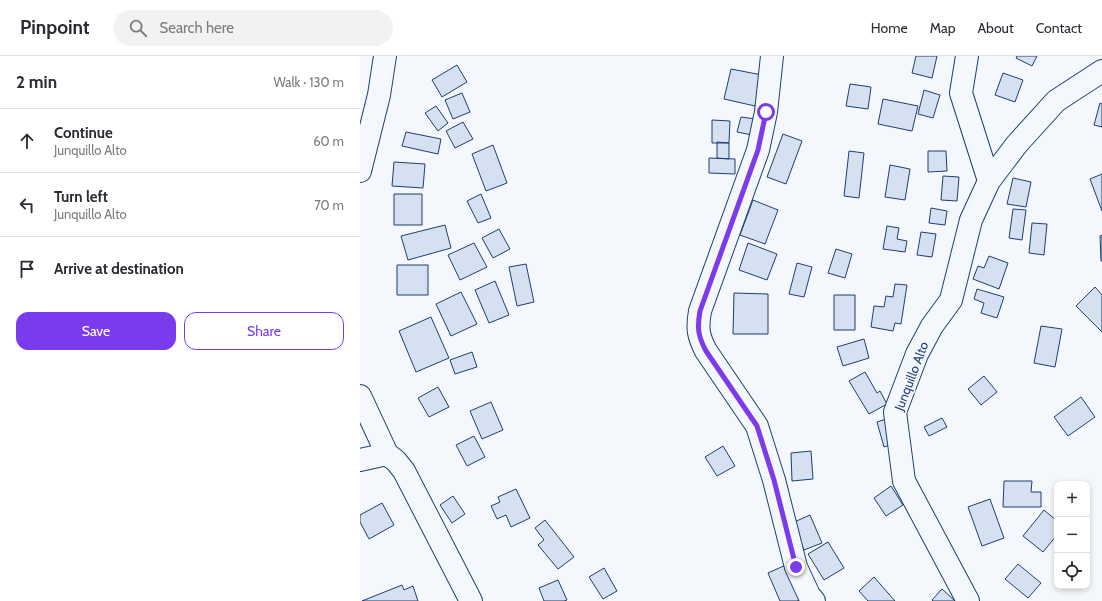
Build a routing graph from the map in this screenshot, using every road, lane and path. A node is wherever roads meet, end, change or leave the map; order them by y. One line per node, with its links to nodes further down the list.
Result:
1 (385, 56): 5 (street)
2 (772, 56): 11 (street)
3 (967, 56): 6 (street)
4 (1102, 71): 6 (street, Junquillo Alto)
5 (360, 171)
6 (989, 181): 12 (street, Junquillo Alto)
7 (360, 396): 8 (street)
8 (387, 454): 9 (street); 10 (street)
9 (360, 460)
10 (471, 601)
11 (814, 601)
12 (968, 601)

